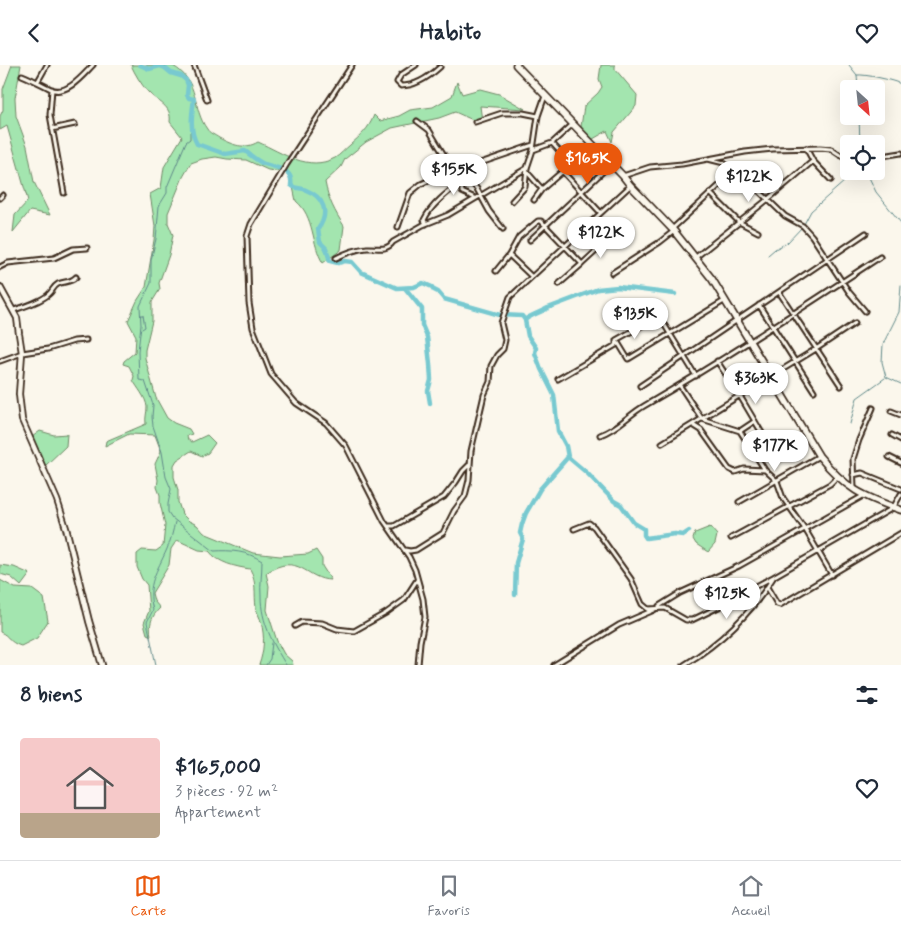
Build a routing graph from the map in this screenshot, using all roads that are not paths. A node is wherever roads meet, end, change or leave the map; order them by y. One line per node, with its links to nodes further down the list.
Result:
1 (47, 65): 9 (street)
2 (93, 65): 10 (street)
3 (194, 65): 12 (street)
4 (352, 65): 130 (street)
5 (416, 65): 7 (street)
6 (516, 65): 11 (highway)
7 (440, 67)
8 (22, 75): 9 (street)
9 (38, 81): 10 (street)
10 (52, 89): 18 (street)
11 (545, 96): 13 (street); 17 (highway)
12 (207, 100)
13 (538, 116): 15 (street); 20 (street)
14 (417, 121): 33 (street)
15 (474, 122)
16 (75, 124): 18 (street)
17 (573, 125): 19 (street); 21 (highway)
18 (52, 129): 41 (street)
19 (552, 143): 23 (street); 29 (street)
20 (533, 145): 23 (street); 33 (street)
21 (593, 145): 29 (street); 30 (highway)
22 (806, 148): 25 (street); 27 (street); 28 (street)
23 (533, 149): 32 (street)
24 (901, 153): 26 (street)
25 (840, 155)
26 (885, 156)
27 (705, 159): 31 (street); 35 (street)
28 (812, 161): 37 (street); 46 (street)
29 (570, 164): 34 (street)
30 (611, 164): 35 (highway); 40 (street)
31 (736, 169): 42 (street); 46 (street)
32 (526, 170): 39 (street); 43 (street); 47 (street)
33 (455, 171): 36 (street); 52 (street)
34 (563, 171): 39 (street); 40 (street)
35 (624, 176): 38 (highway)
36 (461, 180): 43 (street); 44 (street); 50 (street)
37 (831, 180)
38 (630, 185): 48 (street); 54 (highway)
39 (542, 189): 45 (street)
40 (582, 192): 48 (street); 51 (street)
41 (64, 193)
42 (710, 193): 49 (street); 54 (street)
43 (481, 195): 44 (street); 53 (street)
44 (475, 198): 50 (street)
45 (534, 200)
46 (768, 200): 49 (street); 65 (street)
47 (512, 201)
48 (600, 212): 59 (street)
49 (739, 222): 55 (street); 62 (street)
50 (426, 224): 64 (street)
51 (546, 225): 57 (street); 59 (street); 61 (street)
52 (398, 227)
53 (503, 229)
54 (673, 230): 62 (highway); 69 (street)
55 (758, 232)
56 (866, 233): 65 (street)
57 (530, 240)
58 (608, 240): 66 (street)
59 (565, 246): 66 (street); 70 (street)
60 (87, 248): 67 (street)
61 (509, 255): 68 (street); 70 (street)
62 (696, 257): 76 (highway)
63 (880, 257): 72 (street)
64 (336, 258)
65 (827, 259): 72 (street); 75 (street)
66 (582, 264): 73 (street)
67 (0, 267)
68 (496, 271)
69 (612, 273)
70 (531, 276): 117 (street)
71 (76, 277): 78 (street)
72 (842, 282): 79 (street); 80 (street)
73 (558, 284)
74 (0, 287): 78 (main road)
75 (778, 292): 77 (street); 80 (street)
76 (725, 300): 81 (highway); 84 (street)
77 (759, 305): 81 (street); 83 (street)
78 (14, 310): 89 (main road)
79 (865, 311)
80 (794, 313): 83 (street); 88 (street)
81 (737, 320): 87 (highway); 90 (street)
82 (856, 323): 88 (street)
83 (773, 326): 87 (street); 93 (street)
84 (671, 334): 86 (street); 86 (street); 90 (street)
85 (86, 340): 89 (street)
86 (616, 340): 96 (street)
87 (749, 341): 92 (street); 95 (highway)
88 (816, 349): 93 (street); 99 (street)
89 (22, 353): 91 (street); 143 (main road)
90 (682, 356): 94 (street); 97 (street)
91 (0, 361)
92 (717, 361): 94 (street); 101 (street)
93 (795, 361): 95 (street); 100 (street)
94 (696, 376): 98 (street)
95 (771, 376): 101 (street); 113 (highway)
96 (558, 379)
97 (640, 386)
98 (680, 386): 105 (street); 109 (street)
99 (842, 386)
100 (814, 391)
101 (740, 396): 105 (street); 106 (street)
102 (873, 408): 119 (street)
103 (891, 411): 104 (street)
104 (901, 415)
105 (702, 419): 107 (street); 108 (street)
106 (755, 421): 108 (street); 115 (street)
107 (693, 425): 112 (street); 118 (street)
108 (740, 431): 118 (street)
109 (600, 435)
110 (892, 435): 111 (street)
111 (901, 440)
112 (662, 443)
113 (819, 456): 120 (highway); 121 (street)
114 (889, 457): 116 (street)
115 (778, 460)
116 (901, 463)
117 (469, 465): 130 (street); 135 (street)
118 (766, 470): 121 (street)
119 (854, 475): 122 (street); 123 (street)
120 (838, 477): 123 (highway); 127 (street)
121 (776, 481): 126 (street); 127 (street)
122 (901, 489)
123 (855, 491): 125 (highway)
124 (901, 494): 128 (street)
125 (864, 495): 128 (highway); 132 (street)
126 (739, 503)
127 (788, 506): 132 (street); 134 (street)
128 (893, 508): 129 (highway); 136 (street)
129 (901, 511)
130 (388, 526): 135 (street)
131 (574, 529): 141 (street)
132 (805, 529): 136 (street); 141 (street)
133 (901, 533): 137 (street)
134 (731, 538)
135 (404, 549): 139 (street)
136 (817, 551): 137 (street); 138 (street)
137 (832, 575): 140 (street)
138 (773, 577): 140 (street); 141 (street)
139 (418, 580): 142 (street); 144 (street)
140 (767, 587): 146 (street)
141 (657, 608): 145 (street)
142 (295, 626)
143 (102, 665)
144 (418, 665)
145 (554, 665)
146 (684, 665)

